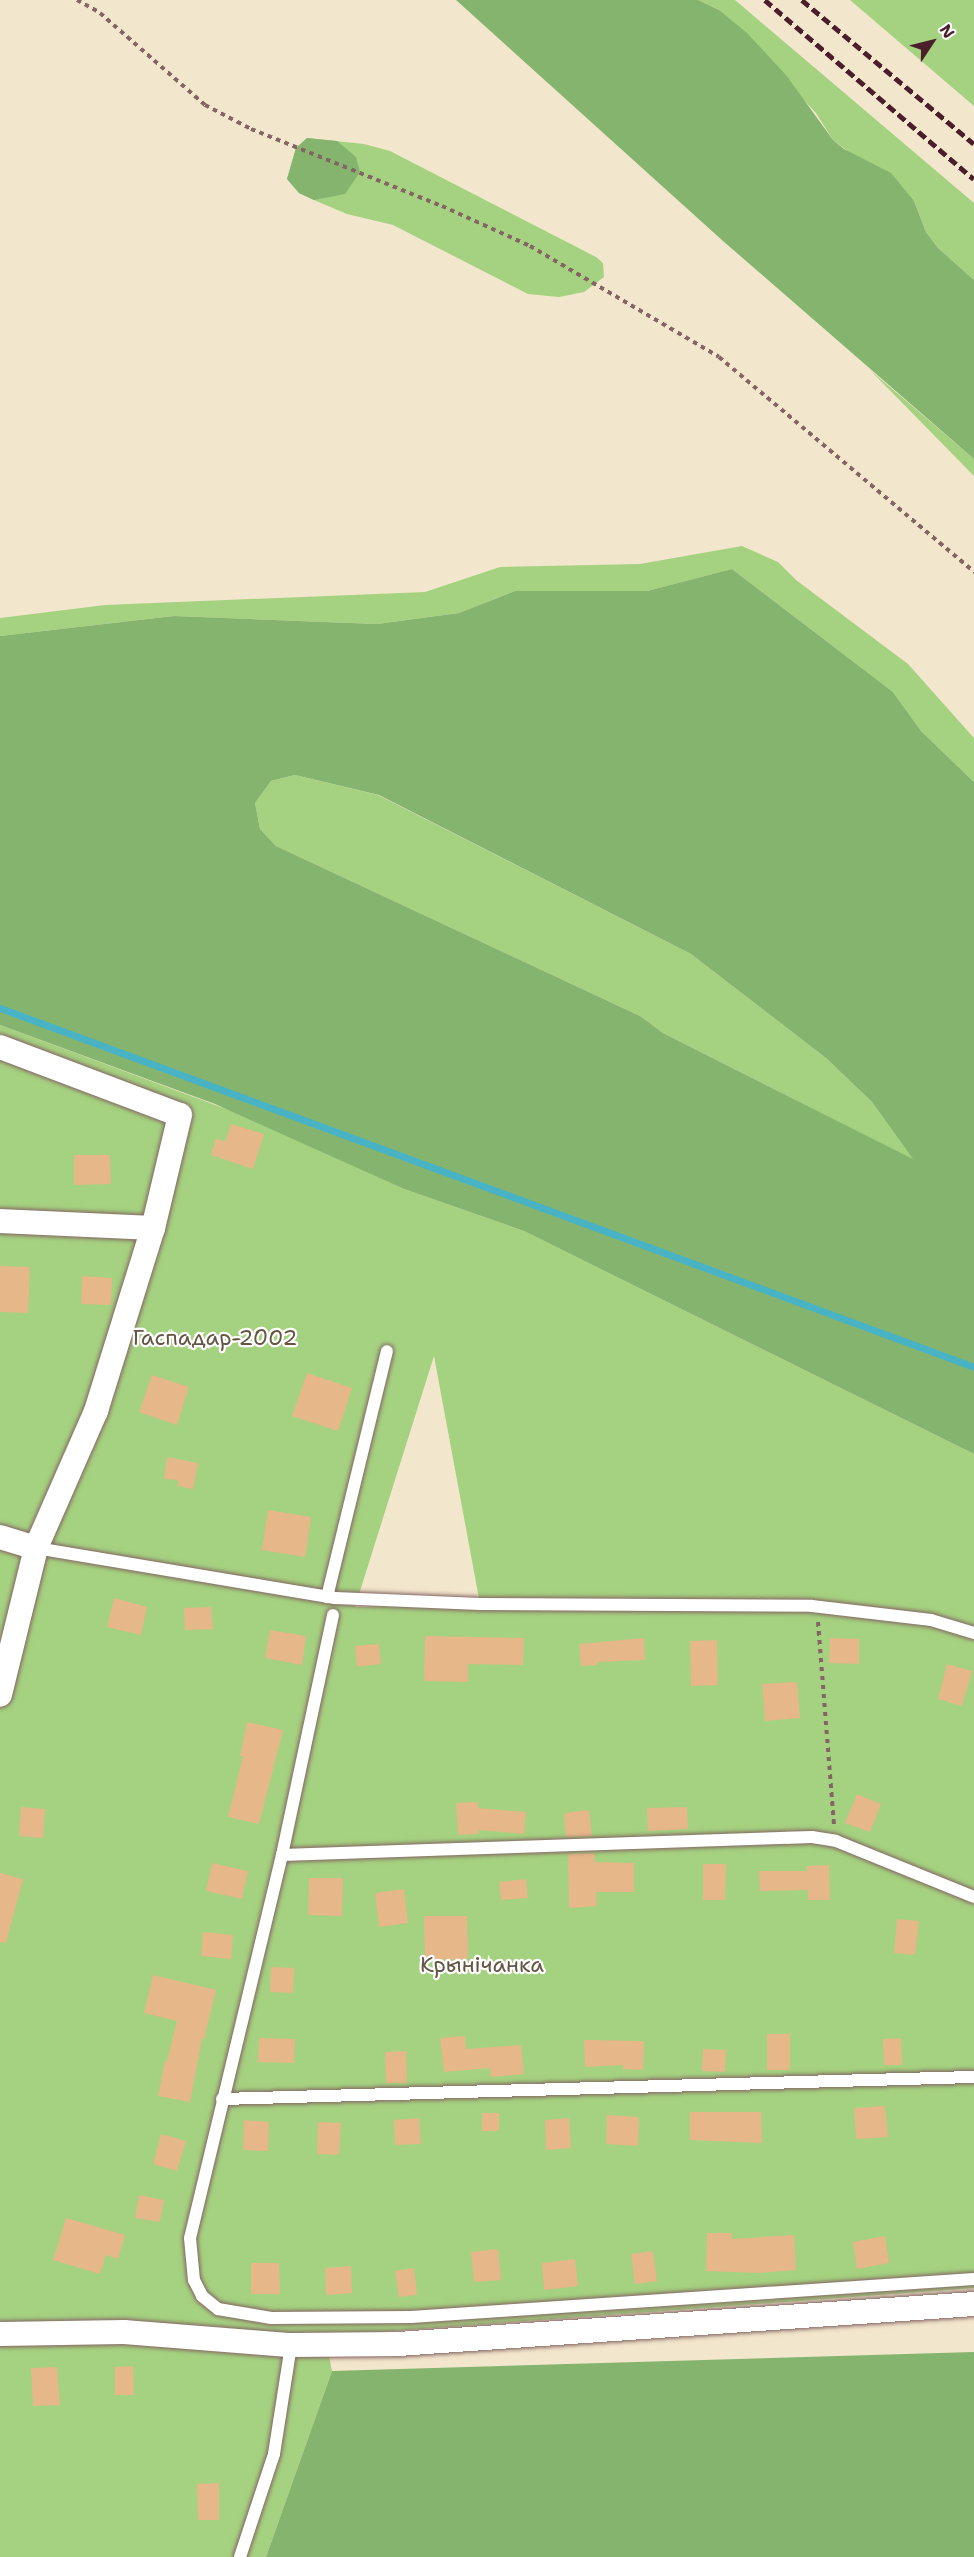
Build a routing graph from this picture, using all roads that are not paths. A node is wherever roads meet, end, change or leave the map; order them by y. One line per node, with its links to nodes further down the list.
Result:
1 (0, 1047): 3 (street)
2 (0, 1221): 3 (street)
3 (153, 1228): 6 (street)
4 (387, 1351): 7 (lane)
5 (0, 1537): 6 (street)
6 (36, 1548): 7 (lane); 10 (street)
7 (327, 1597): 9 (lane)
8 (333, 1615): 11 (lane)
9 (974, 1633)
10 (0, 1695)
11 (282, 1856): 12 (lane); 14 (lane)
12 (974, 1897)
13 (974, 2077): 14 (lane)
14 (222, 2099): 15 (lane)
15 (974, 2279)
16 (974, 2304): 18 (street)
17 (0, 2334): 18 (street)
18 (291, 2345): 19 (lane)
19 (240, 2557)

